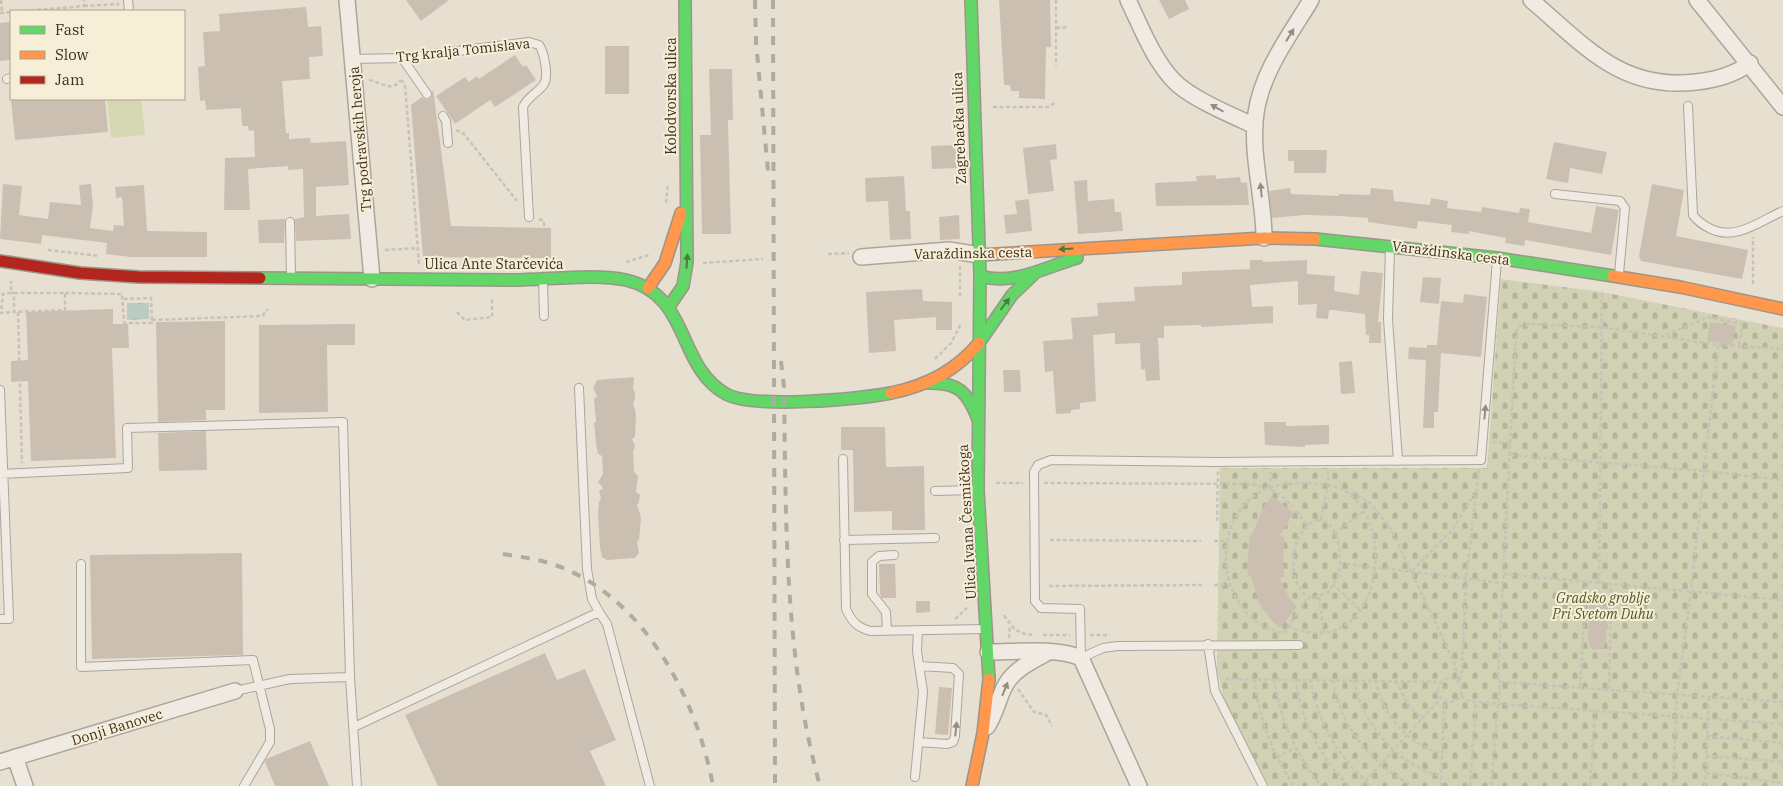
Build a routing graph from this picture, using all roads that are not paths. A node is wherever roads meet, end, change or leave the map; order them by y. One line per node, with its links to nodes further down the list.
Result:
1 (347, 0): 9 (street, Trg podravskih heroja)
2 (686, 0): 17 (main road, Kolodvorska ulica)
3 (971, 0): 25 (main road, Zagrebačka ulica)
4 (1128, 0): 15 (street, one-way to 4)
5 (1311, 0): 15 (street, one-way to 5)
6 (1532, 0): 10 (street)
7 (1697, 0): 10 (street)
8 (402, 58): 9 (lane, Trg kralja Tomislava); 11 (lane); 20 (lane, Trg kralja Tomislava)
9 (353, 59): 33 (street, Trg podravskih heroja)
10 (1750, 63): 13 (street)
11 (427, 94)
12 (1688, 106): 19 (lane)
13 (1783, 106)
14 (443, 116): 16 (lane)
15 (1255, 126): 22 (street, one-way to 15)
16 (448, 143)
17 (686, 192): 35 (main road, Kolodvorska ulica); 36 (main road, Kolodvorska ulica, one-way to 17)
18 (1555, 194): 31 (lane)
19 (1783, 211)
20 (529, 216)
21 (290, 222): 32 (lane)
22 (1264, 238): 23 (main road, Varaždinska cesta); 24 (main road, Varaždinska cesta)
23 (1391, 245): 27 (main road, Varaždinska cesta); 45 (lane)
24 (1114, 248): 25 (main road, Varaždinska cesta, one-way to 25); 29 (main road, Varaždinska cesta)
25 (979, 255): 26 (street, Varaždinska cesta); 30 (main road, Ulica Ivana Česmičkoga)
26 (861, 257)
27 (1497, 258): 31 (main road, Varaždinska cesta); 45 (lane, one-way to 27)
28 (0, 261): 32 (main road, Ulica Ante Starčevića)
29 (1038, 270): 30 (main road, Varaždinska cesta); 39 (main road, Ulica Ante Starčevića, one-way to 29)
30 (980, 276): 39 (main road, Ulica Ivana Česmičkoga)
31 (1619, 276): 37 (main road, Varaždinska cesta)
32 (291, 278): 33 (main road, Ulica Ante Starčevića)
33 (372, 278): 34 (main road, Ulica Ante Starčevića)
34 (543, 279): 35 (main road, Ulica Ante Starčevića); 38 (lane)
35 (648, 288): 36 (main road, Ulica Ante Starčevića)
36 (670, 305): 40 (main road, Ulica Ante Starčevića)
37 (1783, 310)
38 (544, 316)
39 (979, 343): 40 (main road, Ulica Ante Starčevića); 43 (main road, Ulica Ivana Česmičkoga)
40 (926, 383): 43 (main road, Ulica Ante Starčevića)
41 (579, 388): 53 (lane)
42 (0, 390): 46 (lane)
43 (978, 419): 47 (main road, Ulica Ivana Česmičkoga)
44 (843, 459): 50 (lane)
45 (1398, 461): 62 (lane)
46 (1, 474): 54 (lane); 64 (lane)
47 (978, 490): 48 (lane); 55 (main road, Ulica Ivana Česmičkoga)
48 (935, 491)
49 (935, 538): 50 (lane)
50 (844, 540): 57 (lane)
51 (894, 555): 57 (lane)
52 (80, 564): 65 (lane)
53 (598, 612): 67 (lane); 76 (lane)
54 (0, 619)
55 (987, 629): 56 (lane); 60 (main road, Ulica Ivana Česmičkoga)
56 (918, 630): 57 (lane); 63 (lane)
57 (887, 631)
58 (1208, 644): 59 (lane); 62 (lane); 79 (lane)
59 (1299, 645)
60 (988, 652): 61 (street); 68 (main road, Ulica Ivana Česmičkoga)
61 (1048, 652): 62 (street); 68 (street, one-way to 61)
62 (1080, 658): 78 (street)
63 (919, 666): 69 (lane); 69 (lane, one-way to 63)
64 (350, 677): 65 (lane); 67 (lane)
65 (259, 685): 66 (lane); 74 (lane)
66 (235, 692): 70 (street, Donji Banovec)
67 (354, 727): 75 (lane)
68 (983, 733): 77 (main road, Ulica Ivana Česmičkoga)
69 (918, 742): 72 (lane)
70 (15, 757): 71 (street, Donji Banovec); 73 (street)
71 (0, 762)
72 (915, 777)
73 (25, 786)
74 (244, 786)
75 (357, 786)
76 (650, 786)
77 (972, 786)
78 (1138, 786)
79 (1263, 786)

